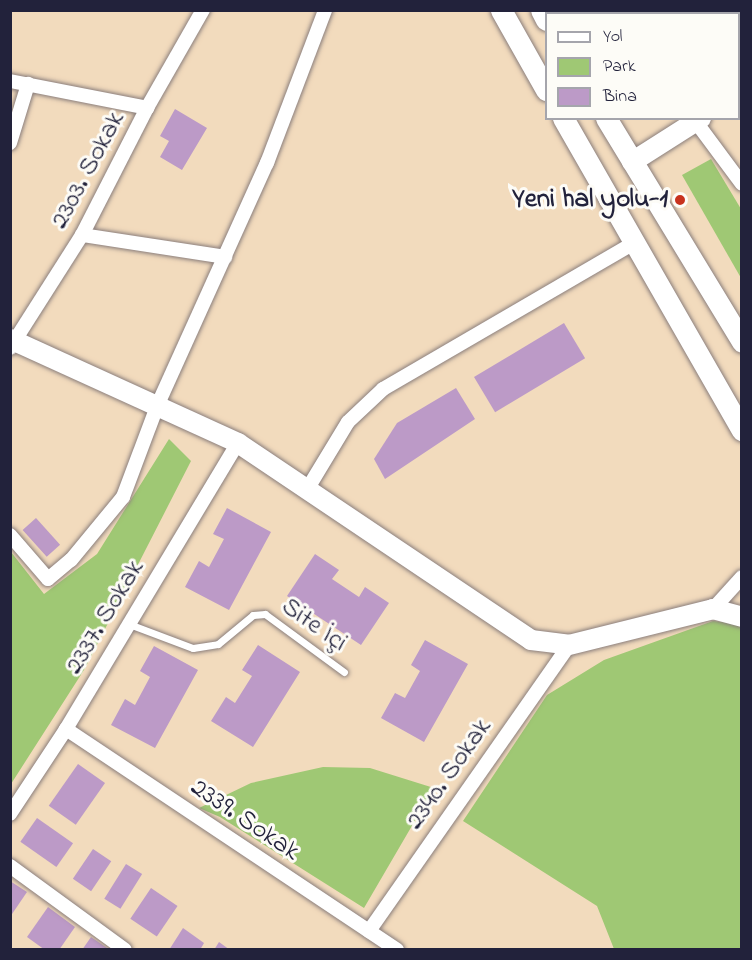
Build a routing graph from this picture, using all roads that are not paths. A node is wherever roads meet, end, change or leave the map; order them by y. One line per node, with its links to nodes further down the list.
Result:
1 (203, 10): 7 (street, 2303. Sokak)
2 (325, 10): 16 (street)
3 (501, 10): 6 (main road)
4 (10, 81): 5 (street)
5 (28, 84): 7 (street); 11 (street)
6 (545, 88)
7 (147, 108): 14 (street, 2303. Sokak)
8 (564, 120): 15 (main road)
9 (609, 120): 12 (main road)
10 (699, 120): 12 (street); 13 (street)
11 (10, 143)
12 (632, 162): 18 (main road)
13 (741, 184)
14 (82, 235): 16 (street); 17 (street, 2303. Sokak)
15 (634, 243): 20 (main road); 22 (street)
16 (225, 256): 19 (street)
17 (12, 342): 19 (street)
18 (741, 342)
19 (158, 404): 21 (street); 23 (street)
20 (741, 430)
21 (238, 443): 22 (street); 27 (street, 2337. Sokak)
22 (308, 488): 28 (street)
23 (10, 535)
24 (741, 577): 25 (street)
25 (713, 609): 26 (street); 28 (street)
26 (741, 617)
27 (129, 624): 29 (lane, Site İçi); 30 (street, 2337. Sokak)
28 (569, 645): 33 (street, 2340. Sokak)
29 (344, 672)
30 (66, 729): 31 (street, 2337. Sokak); 33 (street, 2339. Sokak)
31 (10, 814)
32 (10, 866): 34 (street)
33 (369, 931): 35 (street, 2339. Sokak)
34 (125, 950)
35 (397, 950)

